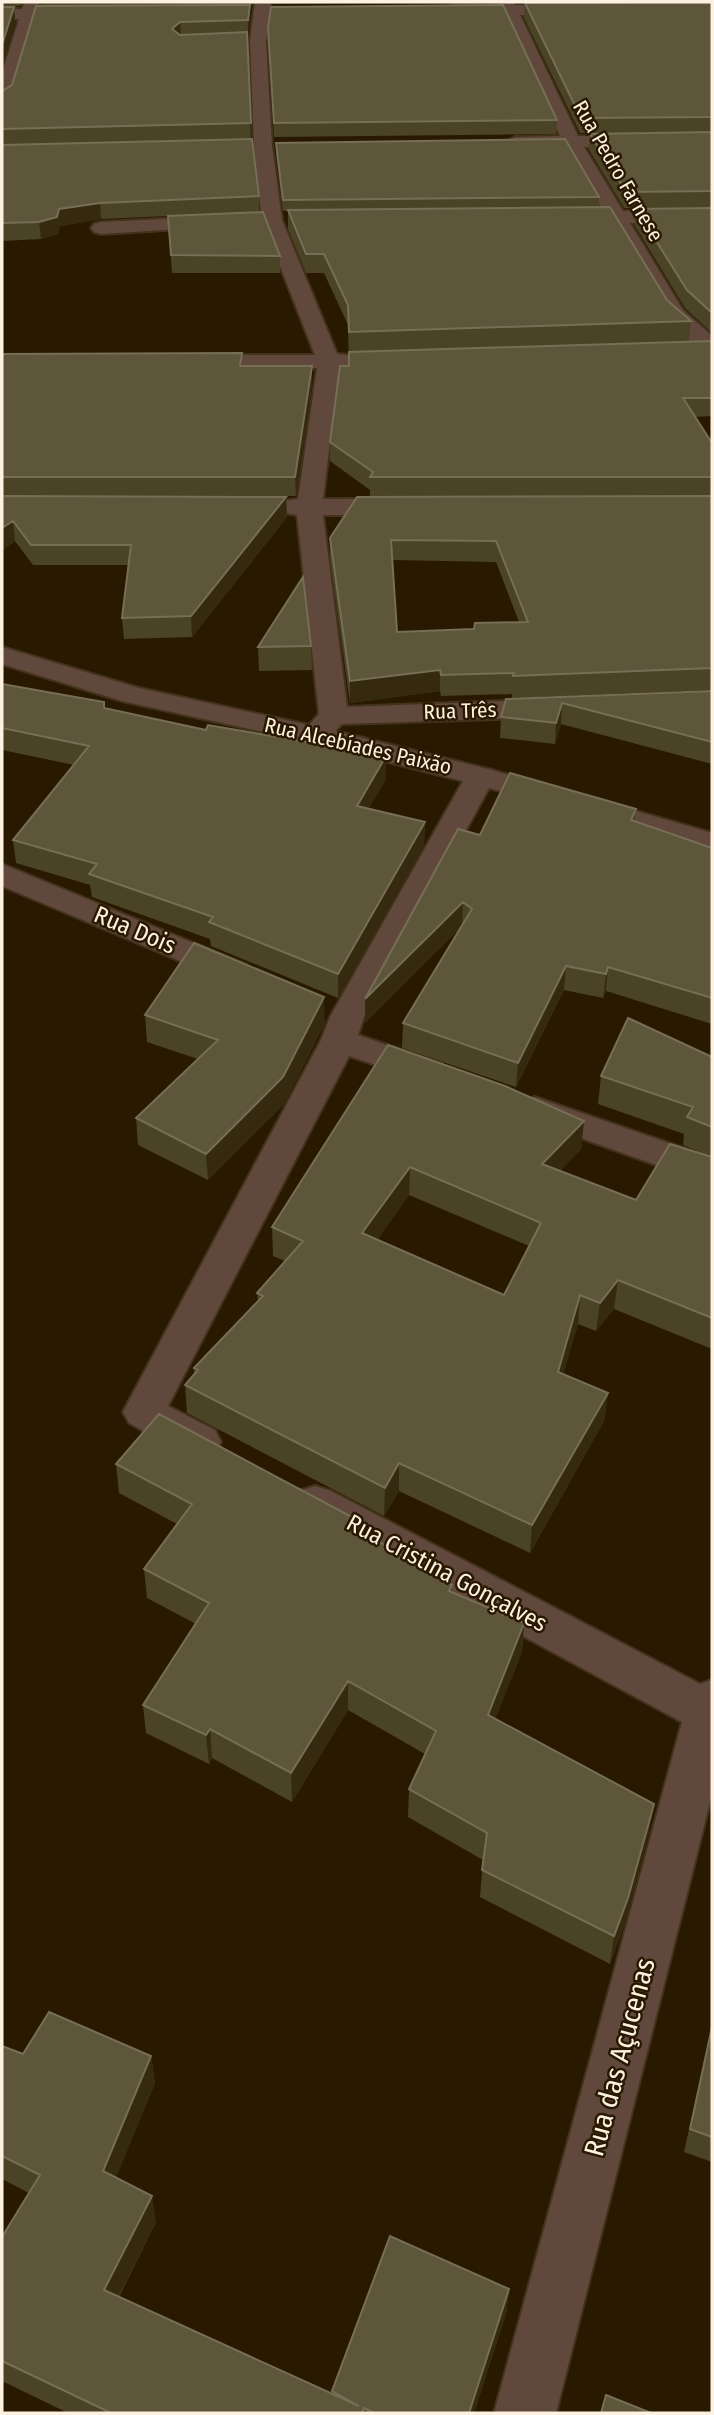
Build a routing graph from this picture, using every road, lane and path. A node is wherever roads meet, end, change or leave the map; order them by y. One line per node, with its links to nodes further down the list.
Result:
1 (508, 6): 4 (street); 5 (street); 10 (street, Rua Pedro Farnese)
2 (30, 8): 6 (street); 7 (street); 8 (street)
3 (263, 9): 16 (street)
4 (441, 10)
5 (591, 10)
6 (97, 13)
7 (2, 14)
8 (2, 100)
9 (712, 140): 10 (street)
10 (571, 141): 11 (street); 14 (street, Rua Pedro Farnese)
11 (491, 143)
12 (712, 216): 14 (street)
13 (548, 218): 14 (street)
14 (618, 218): 19 (street, Rua Pedro Farnese)
15 (300, 220): 16 (street)
16 (258, 221): 17 (street); 24 (street)
17 (101, 228)
18 (700, 313): 19 (street)
19 (675, 314): 20 (street, Rua Pedro Farnese)
20 (712, 348): 21 (street)
21 (685, 351)
22 (370, 360): 24 (street)
23 (165, 362): 24 (street)
24 (329, 362): 26 (street)
25 (253, 507): 26 (street)
26 (309, 507): 27 (street); 30 (street)
27 (420, 507)
28 (2, 655): 30 (street, Rua Alcebíades Paixão)
29 (577, 707): 30 (street, Rua Três)
30 (325, 726): 31 (street, Rua Alcebíades Paixão)
31 (481, 776): 32 (street, Rua Alcebíades Paixão); 35 (street)
32 (712, 843)
33 (2, 874): 34 (street, Rua Dois)
34 (270, 986)
35 (336, 1021): 36 (street); 39 (street)
36 (454, 1081)
37 (506, 1099): 38 (street)
38 (712, 1172)
39 (230, 1458)
40 (279, 1484): 41 (street, Rua Cristina Gonçalves)
41 (711, 1709): 42 (street, Rua das Açucenas)
42 (525, 2413)

